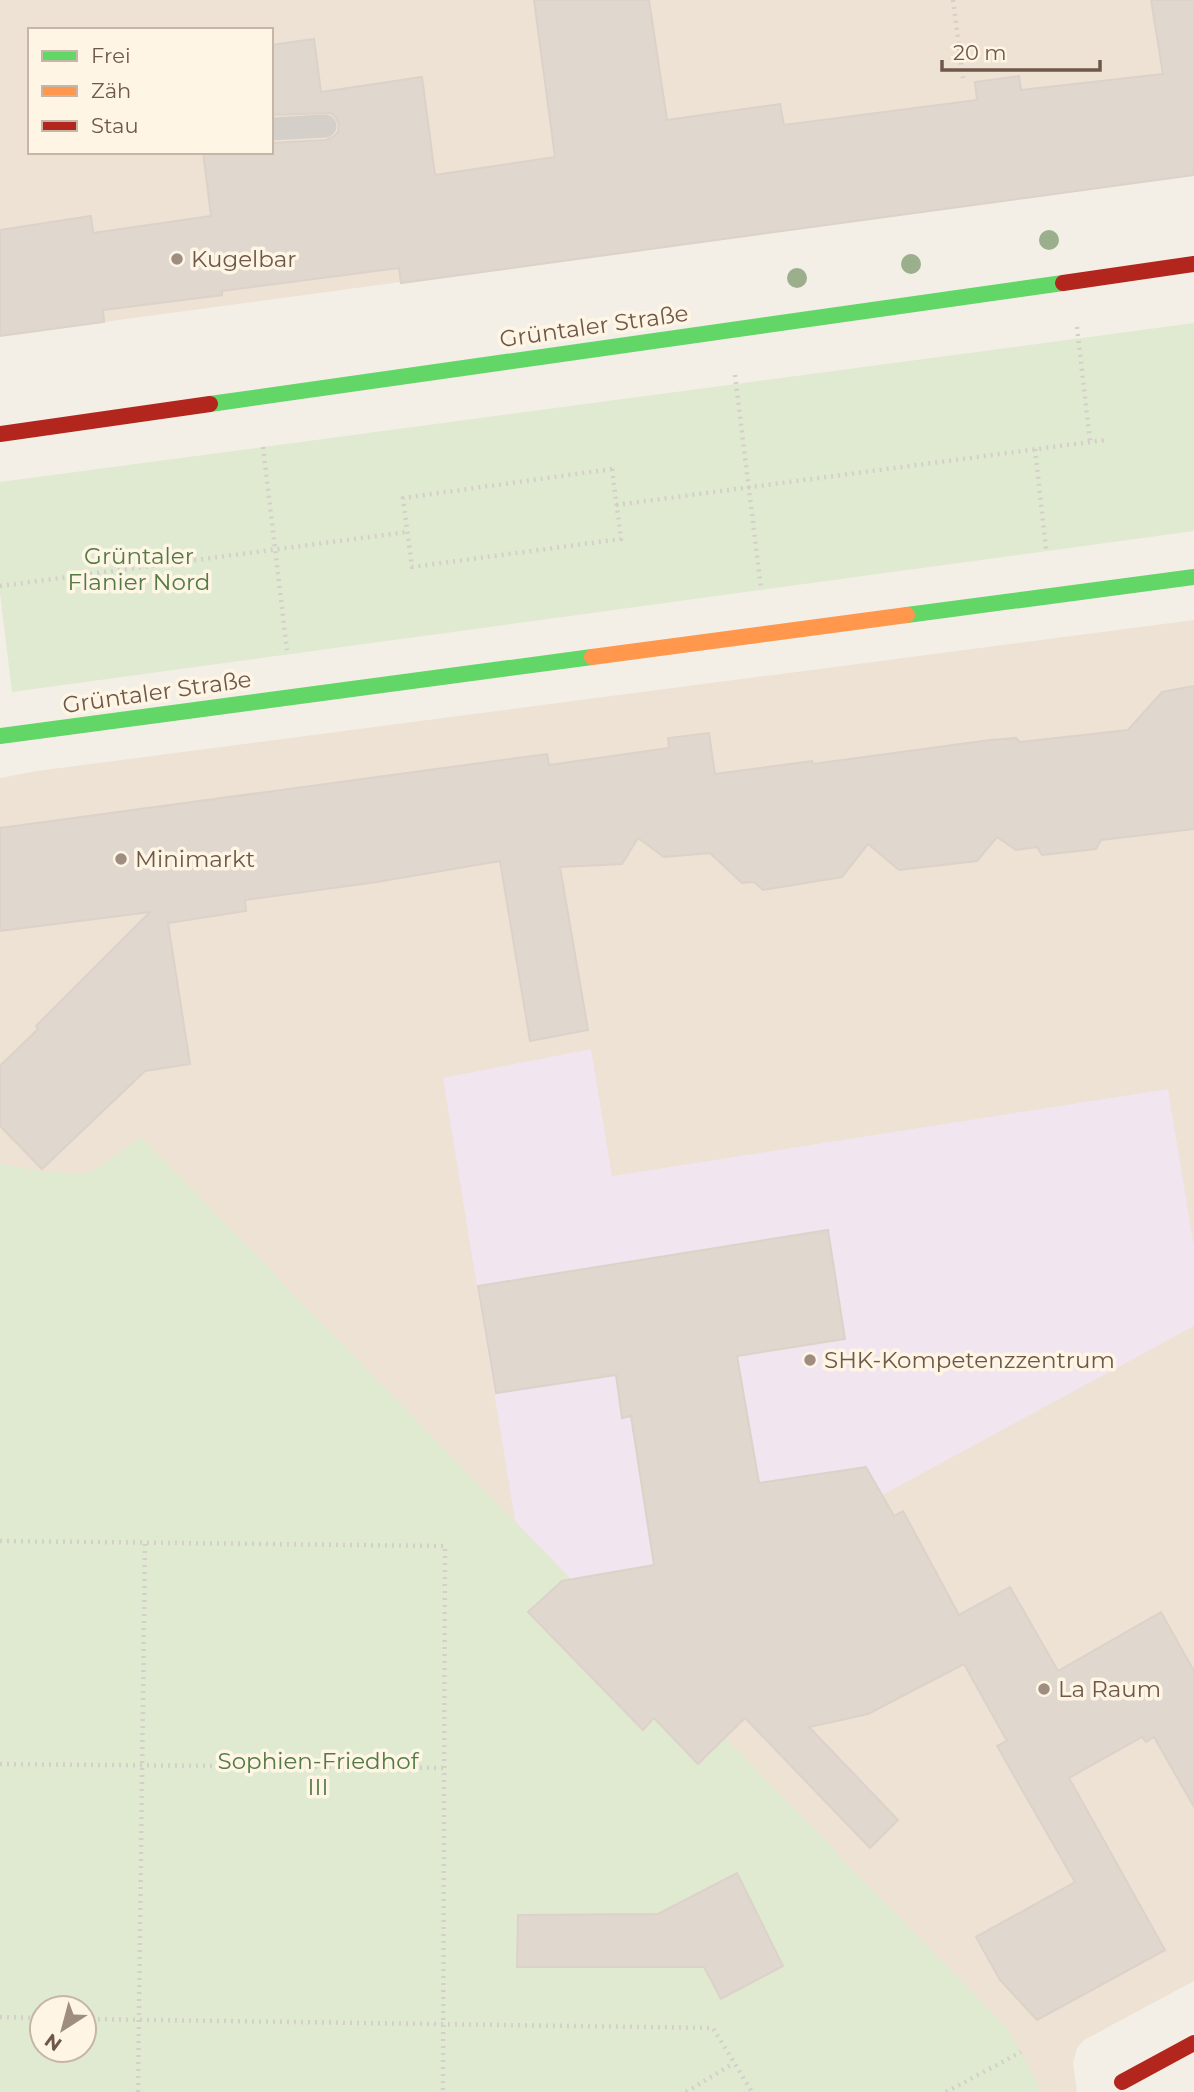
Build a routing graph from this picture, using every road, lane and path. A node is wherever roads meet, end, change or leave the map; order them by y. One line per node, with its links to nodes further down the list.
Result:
1 (953, 0): 2 (path)
2 (962, 78)
3 (325, 126): 4 (lane)
4 (273, 129)
5 (1194, 264): 8 (street, Grüntaler Straße)
6 (1080, 352): 10 (path)
7 (737, 390): 13 (path)
8 (0, 434)
9 (1105, 440): 10 (path)
10 (1090, 441): 12 (path)
11 (263, 447): 16 (path)
12 (1035, 449): 13 (path); 19 (path)
13 (749, 487): 14 (path); 20 (path)
14 (616, 505): 15 (path); 15 (path)
15 (407, 532): 16 (path)
16 (277, 550): 18 (path); 21 (path)
17 (1194, 577): 19 (street, Grüntaler Straße)
18 (0, 586)
19 (1051, 596): 20 (street, Grüntaler Straße)
20 (766, 634): 22 (street, Grüntaler Straße)
21 (287, 654)
22 (0, 737)
23 (0, 1541): 24 (path)
24 (145, 1543): 26 (path); 27 (path)
25 (0, 1764): 26 (path)
26 (142, 1765): 27 (path); 31 (path)
27 (444, 1768): 32 (path)
28 (0, 2017): 29 (path)
29 (28, 2018)
30 (98, 2019): 31 (path)
31 (139, 2019): 32 (path); 37 (path)
32 (443, 2023): 35 (path); 38 (path)
33 (1194, 2043): 36 (street)
34 (1021, 2052): 41 (path)
35 (734, 2063): 39 (path); 40 (path)
36 (1122, 2082)
37 (138, 2092)
38 (443, 2092)
39 (686, 2092)
40 (752, 2092)
41 (946, 2092)

